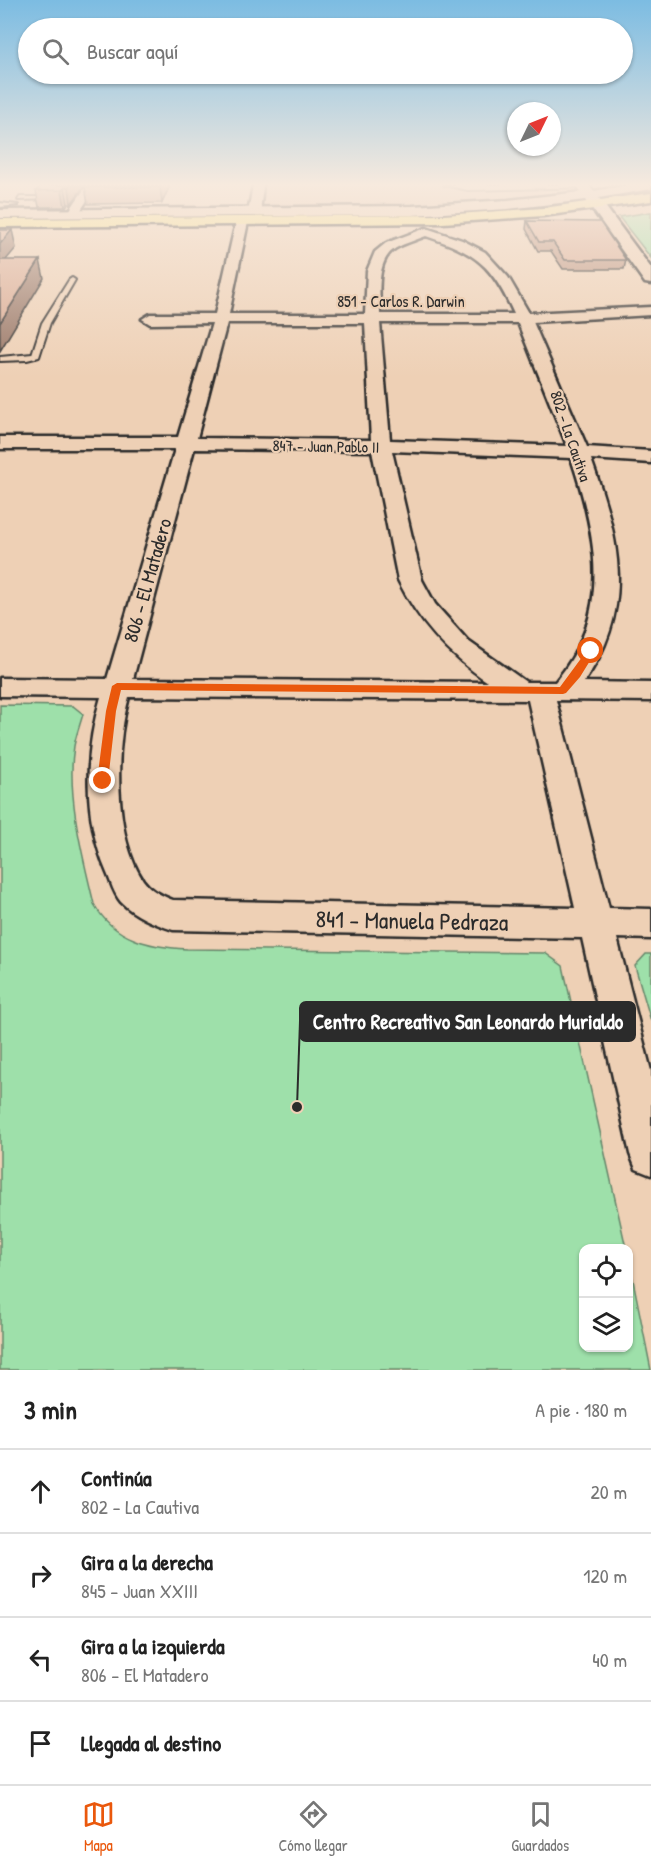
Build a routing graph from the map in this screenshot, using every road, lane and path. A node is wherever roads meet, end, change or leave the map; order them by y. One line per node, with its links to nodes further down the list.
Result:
1 (238, 249): 10 (street, 806 - El Matadero)
2 (388, 249): 11 (street)
3 (470, 249): 8 (street, 802 - La Cautiva)
4 (629, 249): 5 (street)
5 (651, 279)
6 (72, 280): 12 (lane)
7 (651, 311): 8 (street, 851 - Carlos R. Darwin)
8 (525, 318): 11 (street, 851 - Carlos R. Darwin); 16 (street, 802 - La Cautiva)
9 (150, 319): 10 (street, 851 - Carlos R. Darwin)
10 (221, 320): 11 (street, 851 - Carlos R. Darwin); 14 (street, 806 - El Matadero)
11 (372, 320): 15 (street)
12 (0, 359)
13 (0, 443): 14 (street, 847 - Juan Pablo II)
14 (185, 443): 15 (street, 847 - Juan Pablo II); 18 (street, 806 - El Matadero)
15 (381, 447): 16 (street, 847 - Juan Pablo II); 20 (street)
16 (578, 452): 17 (street, 847 - Juan Pablo II); 20 (street, 802 - La Cautiva)
17 (651, 457)
18 (117, 686): 19 (street); 20 (street); 22 (street, 806 - El Matadero)
19 (0, 687)
20 (541, 691): 21 (street); 23 (street)
21 (651, 692)
22 (173, 915): 23 (street, 841 - Manuela Pedraza)
23 (595, 924): 24 (street, 841 - Manuela Pedraza); 25 (street)
24 (651, 924)
25 (651, 1154)

